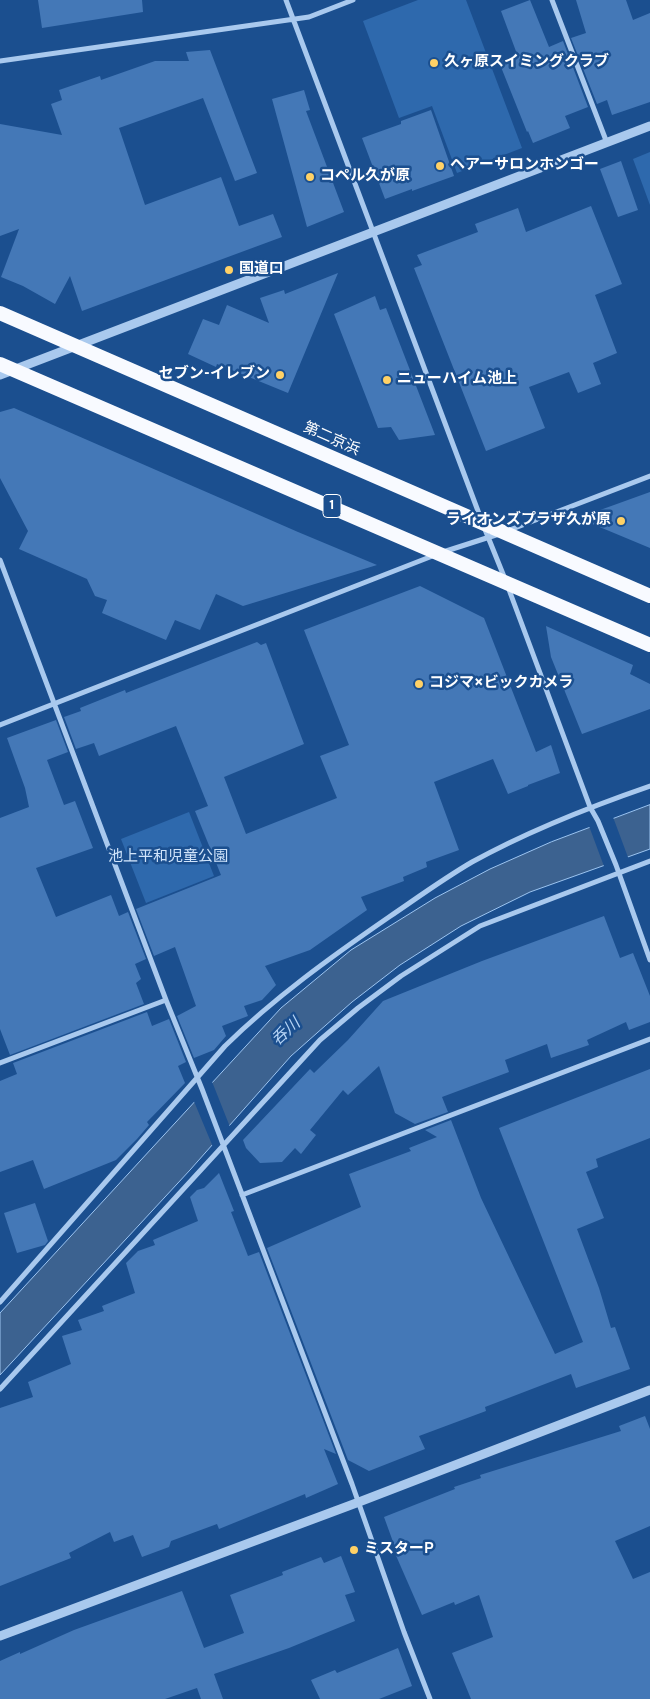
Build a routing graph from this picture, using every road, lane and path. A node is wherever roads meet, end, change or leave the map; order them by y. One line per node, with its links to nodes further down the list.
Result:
1 (286, 0): 4 (street)
2 (353, 0): 4 (street)
3 (552, 0): 7 (street)
4 (293, 19): 5 (street); 8 (street)
5 (0, 61)
6 (650, 126): 7 (street)
7 (608, 143): 8 (street)
8 (373, 232): 10 (street); 15 (street)
9 (0, 313): 10 (highway, 第二京浜)
10 (78, 346): 12 (street); 15 (highway, 第二京浜)
11 (0, 364): 12 (highway, 1)
12 (14, 370): 13 (street); 18 (highway, 1)
13 (0, 375)
14 (650, 476): 16 (street)
15 (482, 522): 16 (highway, 第二京浜); 17 (street)
16 (504, 532): 17 (street); 21 (highway, 第二京浜)
17 (488, 537): 18 (street); 20 (street)
18 (440, 553): 20 (highway, 1); 23 (street)
19 (0, 560): 23 (street)
20 (506, 582): 22 (highway, 1); 26 (street)
21 (650, 596)
22 (650, 644)
23 (55, 704): 24 (street); 30 (street)
24 (0, 725)
25 (650, 786): 26 (street)
26 (590, 807): 28 (street); 33 (street)
27 (650, 861): 28 (street)
28 (619, 873): 29 (street); 34 (street)
29 (650, 960)
30 (166, 1000): 32 (street); 33 (street)
31 (650, 1039): 35 (street)
32 (0, 1064)
33 (197, 1077): 34 (street); 36 (street)
34 (222, 1143): 35 (street); 37 (street)
35 (242, 1196): 39 (street)
36 (0, 1302)
37 (0, 1389)
38 (650, 1390): 39 (street)
39 (359, 1502): 40 (street); 41 (street)
40 (0, 1636)
41 (430, 1699)

